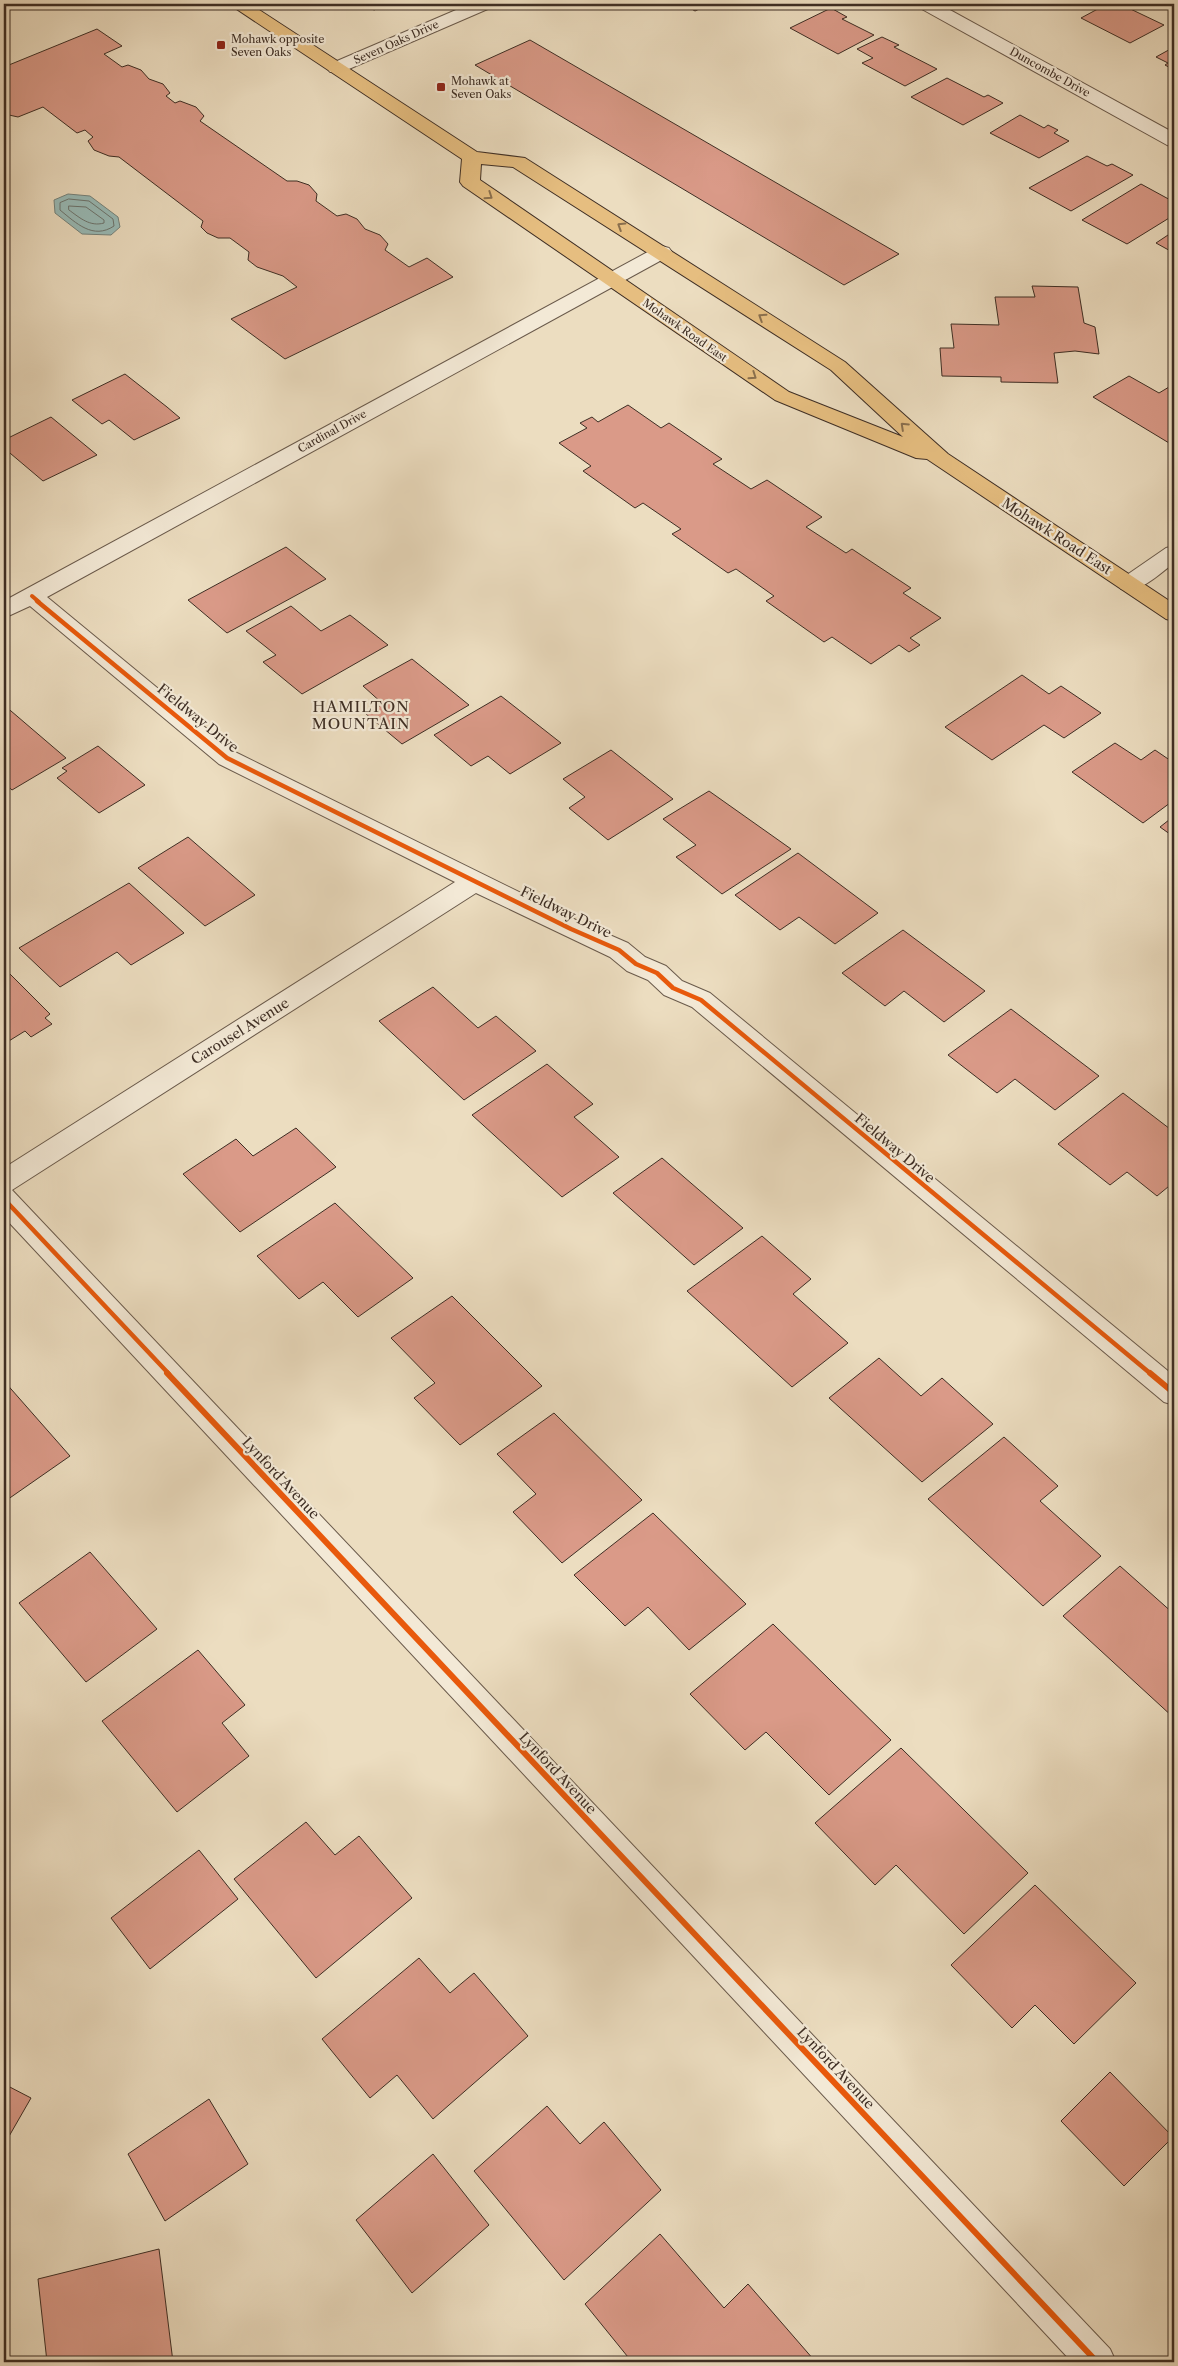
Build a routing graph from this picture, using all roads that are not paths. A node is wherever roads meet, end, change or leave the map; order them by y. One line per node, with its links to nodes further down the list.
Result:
1 (238, 4): 4 (main road, Mohawk Road East)
2 (484, 4): 4 (street, Seven Oaks Drive)
3 (926, 4): 5 (street, Duncombe Drive)
4 (336, 68): 6 (main road, Mohawk Road East)
5 (1174, 141)
6 (472, 157): 7 (main road, Mohawk Road East, one-way to 6); 8 (main road, Mohawk Road East, one-way to 8)
7 (662, 252): 8 (street, Cardinal Drive); 9 (main road, Mohawk Road East, one-way to 7)
8 (611, 279): 9 (main road, Mohawk Road East, one-way to 9); 12 (street, Cardinal Drive)
9 (940, 459): 11 (main road, Mohawk Road East)
10 (1174, 553): 11 (street)
11 (1129, 584): 14 (main road, Mohawk Road East)
12 (32, 596): 13 (street, Cardinal Drive); 15 (street, Fieldway Drive)
13 (4, 611)
14 (1174, 614)
15 (476, 881): 16 (street, Carousel Avenue); 18 (street, Fieldway Drive)
16 (4, 1182)
17 (4, 1199): 19 (street, Lynford Avenue)
18 (1174, 1393)
19 (1097, 2362)

